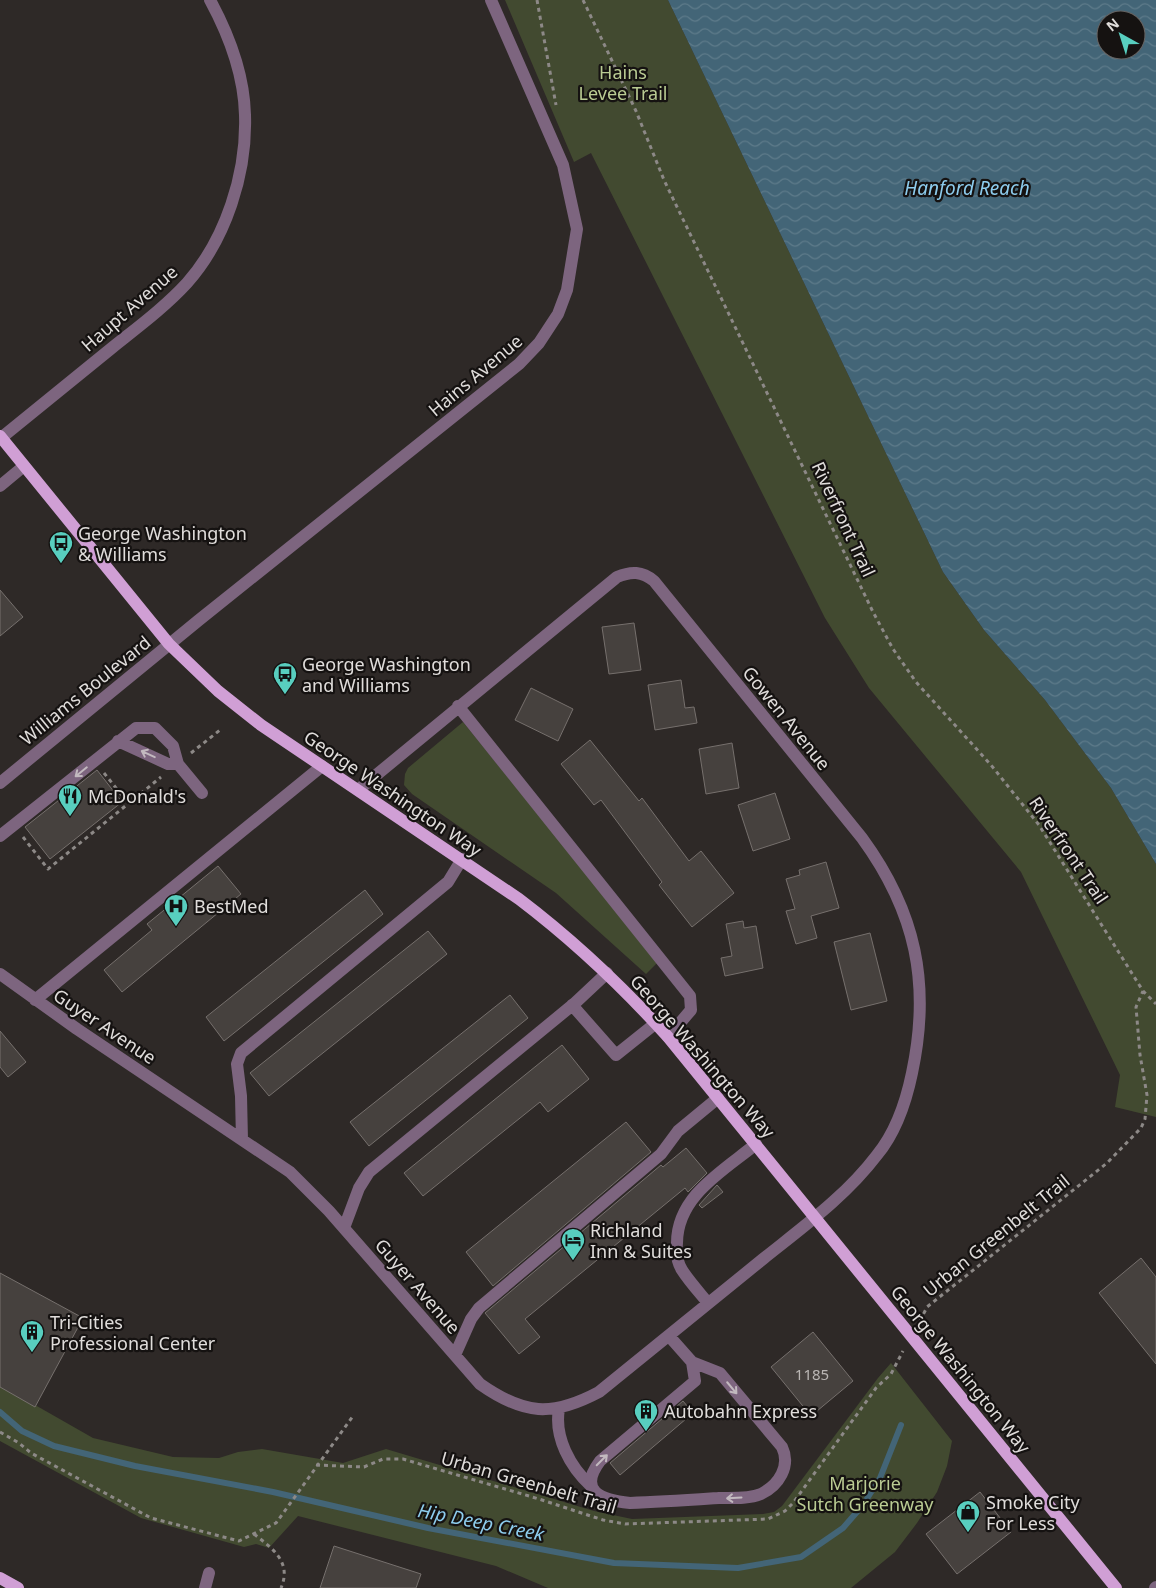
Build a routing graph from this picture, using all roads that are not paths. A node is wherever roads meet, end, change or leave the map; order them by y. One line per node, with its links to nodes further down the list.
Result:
1 (210, 0): 3 (street, Haupt Avenue)
2 (491, 0): 6 (street, Hains Avenue)
3 (1, 437): 4 (main road, George Washington Way)
4 (24, 466): 5 (street); 6 (main road, George Washington Way)
5 (0, 486)
6 (169, 644): 10 (main road, George Washington Way); 11 (street, Williams Boulevard)
7 (458, 706): 12 (street, Gowen Avenue); 21 (street); 25 (street, Gowen Avenue)
8 (118, 741): 9 (street, one-way to 8); 9 (street); 14 (street, one-way to 14)
9 (183, 759): 13 (street)
10 (322, 766): 12 (main road, George Washington Way); 18 (street)
11 (0, 782)
12 (358, 790): 15 (main road, George Washington Way)
13 (202, 793)
14 (0, 836)
15 (462, 859): 16 (main road, George Washington Way); 23 (street)
16 (607, 973): 19 (street); 20 (main road, George Washington Way)
17 (0, 974): 18 (street, Guyer Avenue)
18 (35, 1000): 23 (street, Guyer Avenue)
19 (572, 1005): 20 (street); 26 (street)
20 (656, 1023): 21 (main road, George Washington Way)
21 (668, 1037): 22 (main road, George Washington Way)
22 (718, 1098): 24 (main road, George Washington Way); 29 (street)
23 (242, 1140): 26 (street, Guyer Avenue)
24 (756, 1144): 25 (main road, George Washington Way); 27 (street)
25 (815, 1216): 27 (street, Guyer Avenue); 37 (main road, George Washington Way)
26 (344, 1228): 29 (street, Guyer Avenue)
27 (708, 1303): 28 (street, Guyer Avenue)
28 (669, 1336): 30 (street); 31 (street, Guyer Avenue)
29 (455, 1355): 31 (street, Guyer Avenue)
30 (692, 1362): 32 (street, one-way to 30); 32 (street, one-way to 32)
31 (559, 1409): 32 (street)
32 (591, 1486)
33 (209, 1573): 36 (street)
34 (0, 1578): 35 (main road)
35 (18, 1588)
36 (205, 1588)
37 (1116, 1588)

